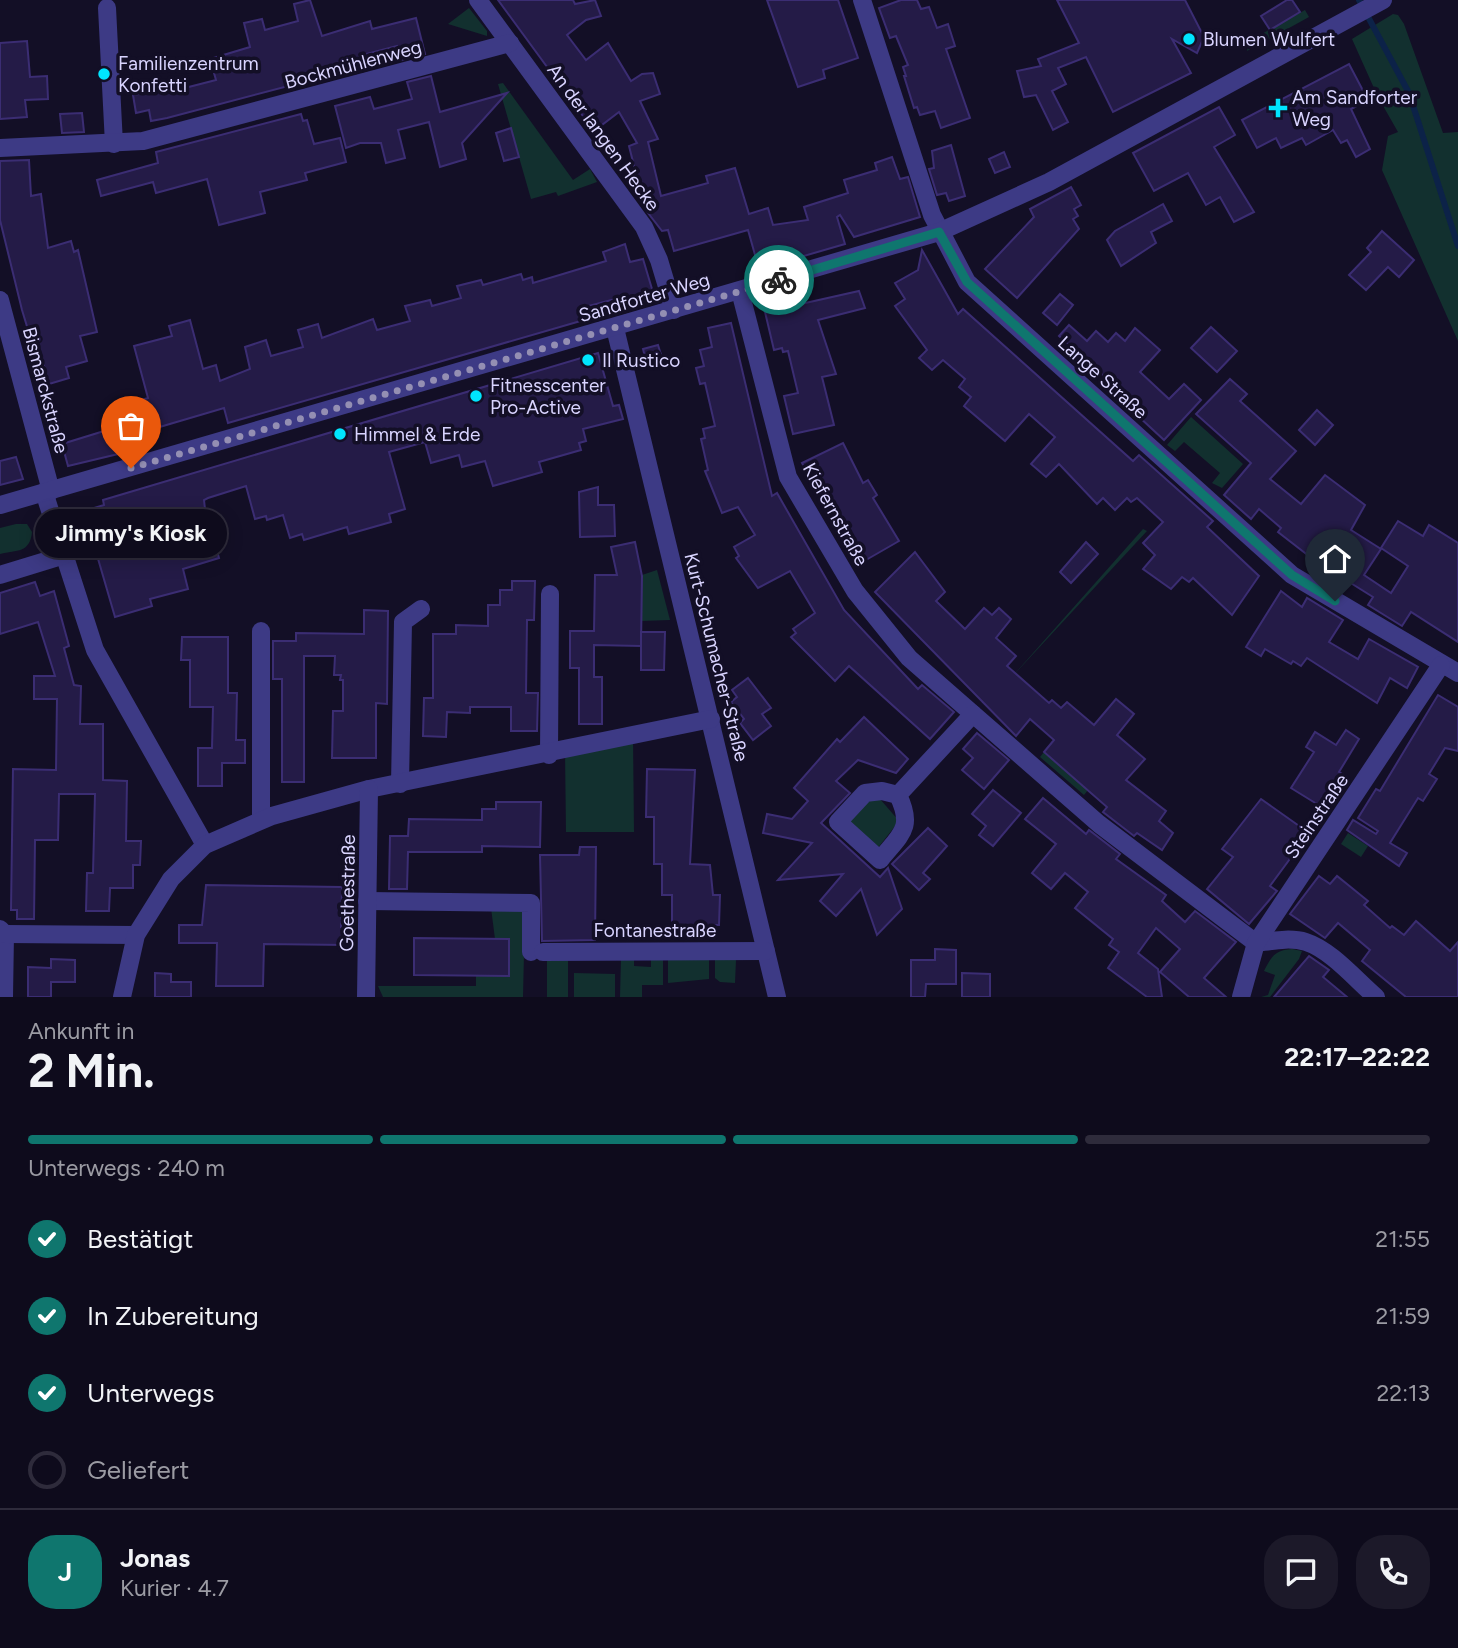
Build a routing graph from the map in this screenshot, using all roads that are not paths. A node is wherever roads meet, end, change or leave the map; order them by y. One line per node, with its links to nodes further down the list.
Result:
1 (478, 0): 5 (street, An der langen Hecke)
2 (862, 0): 8 (street, Lange Straße)
3 (1383, 0): 8 (street, Sandforter Weg)
4 (107, 8): 6 (street)
5 (510, 43): 6 (street, Bockmühlenweg); 11 (street, An der langen Hecke)
6 (114, 144): 7 (street, Bockmühlenweg)
7 (0, 148)
8 (939, 232): 9 (street, Sandforter Weg); 20 (street, Lange Straße)
9 (740, 291): 11 (street, Sandforter Weg); 22 (street, Kiefernstraße)
10 (0, 300): 13 (street, Bismarckstraße)
11 (674, 310): 12 (street, Sandforter Weg)
12 (615, 328): 13 (street, Sandforter Weg); 23 (street, Kurt-Schumacher-Straße)
13 (48, 492): 14 (street, Sandforter Weg); 15 (street, Bismarckstraße)
14 (0, 505)
15 (65, 555): 16 (street); 29 (street, Bismarckstraße)
16 (0, 575)
17 (550, 594): 24 (street)
18 (421, 609): 25 (street)
19 (261, 631): 28 (street)
20 (1441, 665): 21 (street, Lange Straße); 33 (street, Steinstraße)
21 (1458, 673)
22 (973, 714): 27 (street); 33 (street, Kiefernstraße)
23 (711, 719): 24 (street); 34 (street, Kurt-Schumacher-Straße)
24 (548, 755): 25 (street)
25 (400, 784): 26 (street)
26 (369, 789): 28 (street); 30 (street, Goethestraße)
27 (898, 795)
28 (261, 820): 29 (street)
29 (205, 845): 32 (street)
30 (367, 901): 34 (street, Fontanestraße); 37 (street, Goethestraße)
31 (2, 932): 32 (street); 35 (street)
32 (136, 935): 36 (street)
33 (1256, 943): 39 (street, Steinstraße); 40 (street)
34 (766, 951): 38 (street, Kurt-Schumacher-Straße)
35 (4, 997)
36 (122, 997)
37 (366, 997)
38 (777, 997)
39 (1241, 997)
40 (1376, 997)

